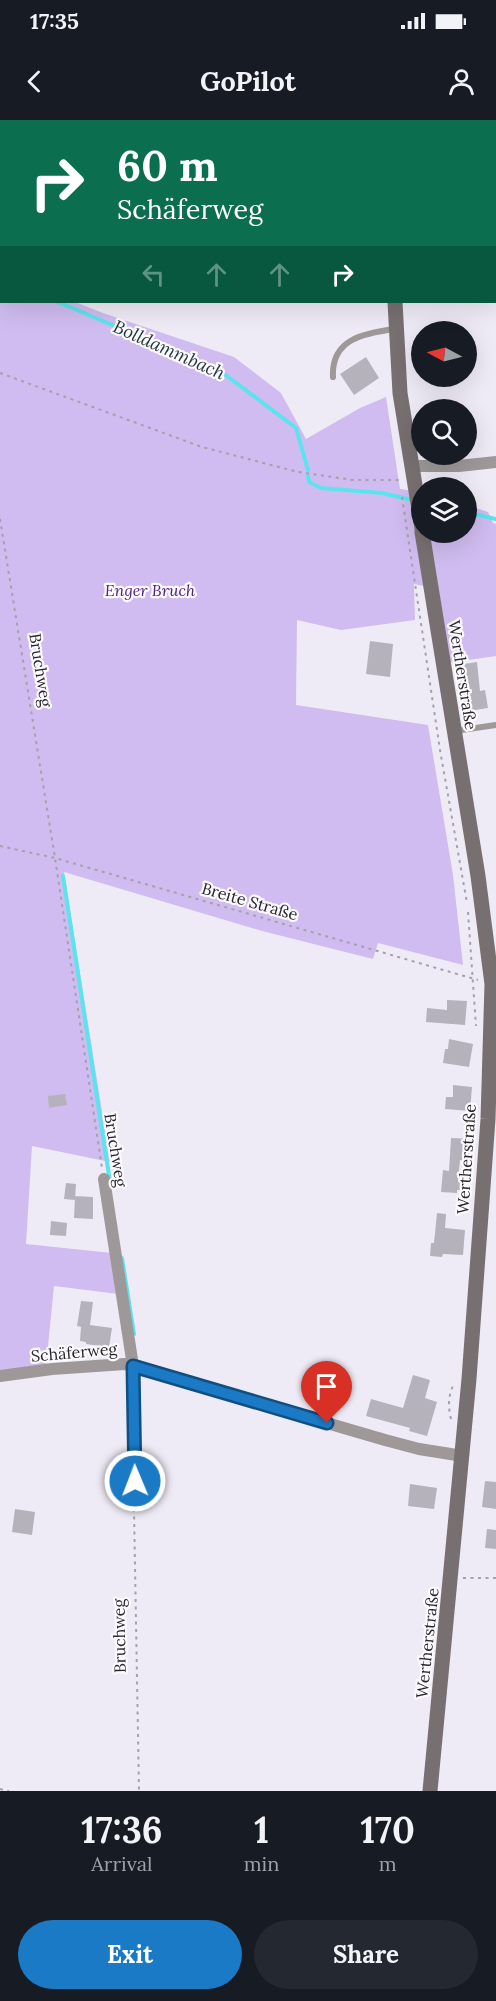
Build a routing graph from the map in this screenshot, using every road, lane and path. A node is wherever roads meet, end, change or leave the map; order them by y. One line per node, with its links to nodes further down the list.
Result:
1 (395, 303): 2 (main road, Wertherstraße)
2 (395, 329): 4 (lane); 6 (main road, Wertherstraße)
3 (0, 374): 6 (path)
4 (333, 377)
5 (496, 462): 6 (street)
6 (408, 475): 7 (main road, Wertherstraße)
7 (410, 503): 14 (path)
8 (0, 519): 13 (path, Bruchweg)
9 (424, 543): 11 (main road, Wertherstraße)
10 (496, 725): 11 (lane)
11 (454, 732): 15 (main road, Wertherstraße)
12 (0, 846): 13 (path, Breite Straße)
13 (55, 858): 14 (path, Breite Straße); 18 (path, Bruchweg)
14 (473, 978): 15 (path, Breite Straße); 16 (path)
15 (492, 984): 17 (main road, Wertherstraße)
16 (477, 1030)
17 (492, 1118): 23 (main road, Wertherstraße)
18 (104, 1179): 19 (street, Bruchweg)
19 (133, 1366): 20 (street, Schäferweg); 23 (street, Schäferweg); 24 (street, Bruchweg)
20 (0, 1376)
21 (457, 1378): 22 (path)
22 (452, 1422)
23 (463, 1456): 25 (main road, Wertherstraße)
24 (134, 1498): 29 (path, Bruchweg)
25 (452, 1577): 26 (path); 30 (main road, Wertherstraße)
26 (496, 1578)
27 (0, 1789): 28 (path)
28 (9, 1791)
29 (138, 1791)
30 (430, 1791)

